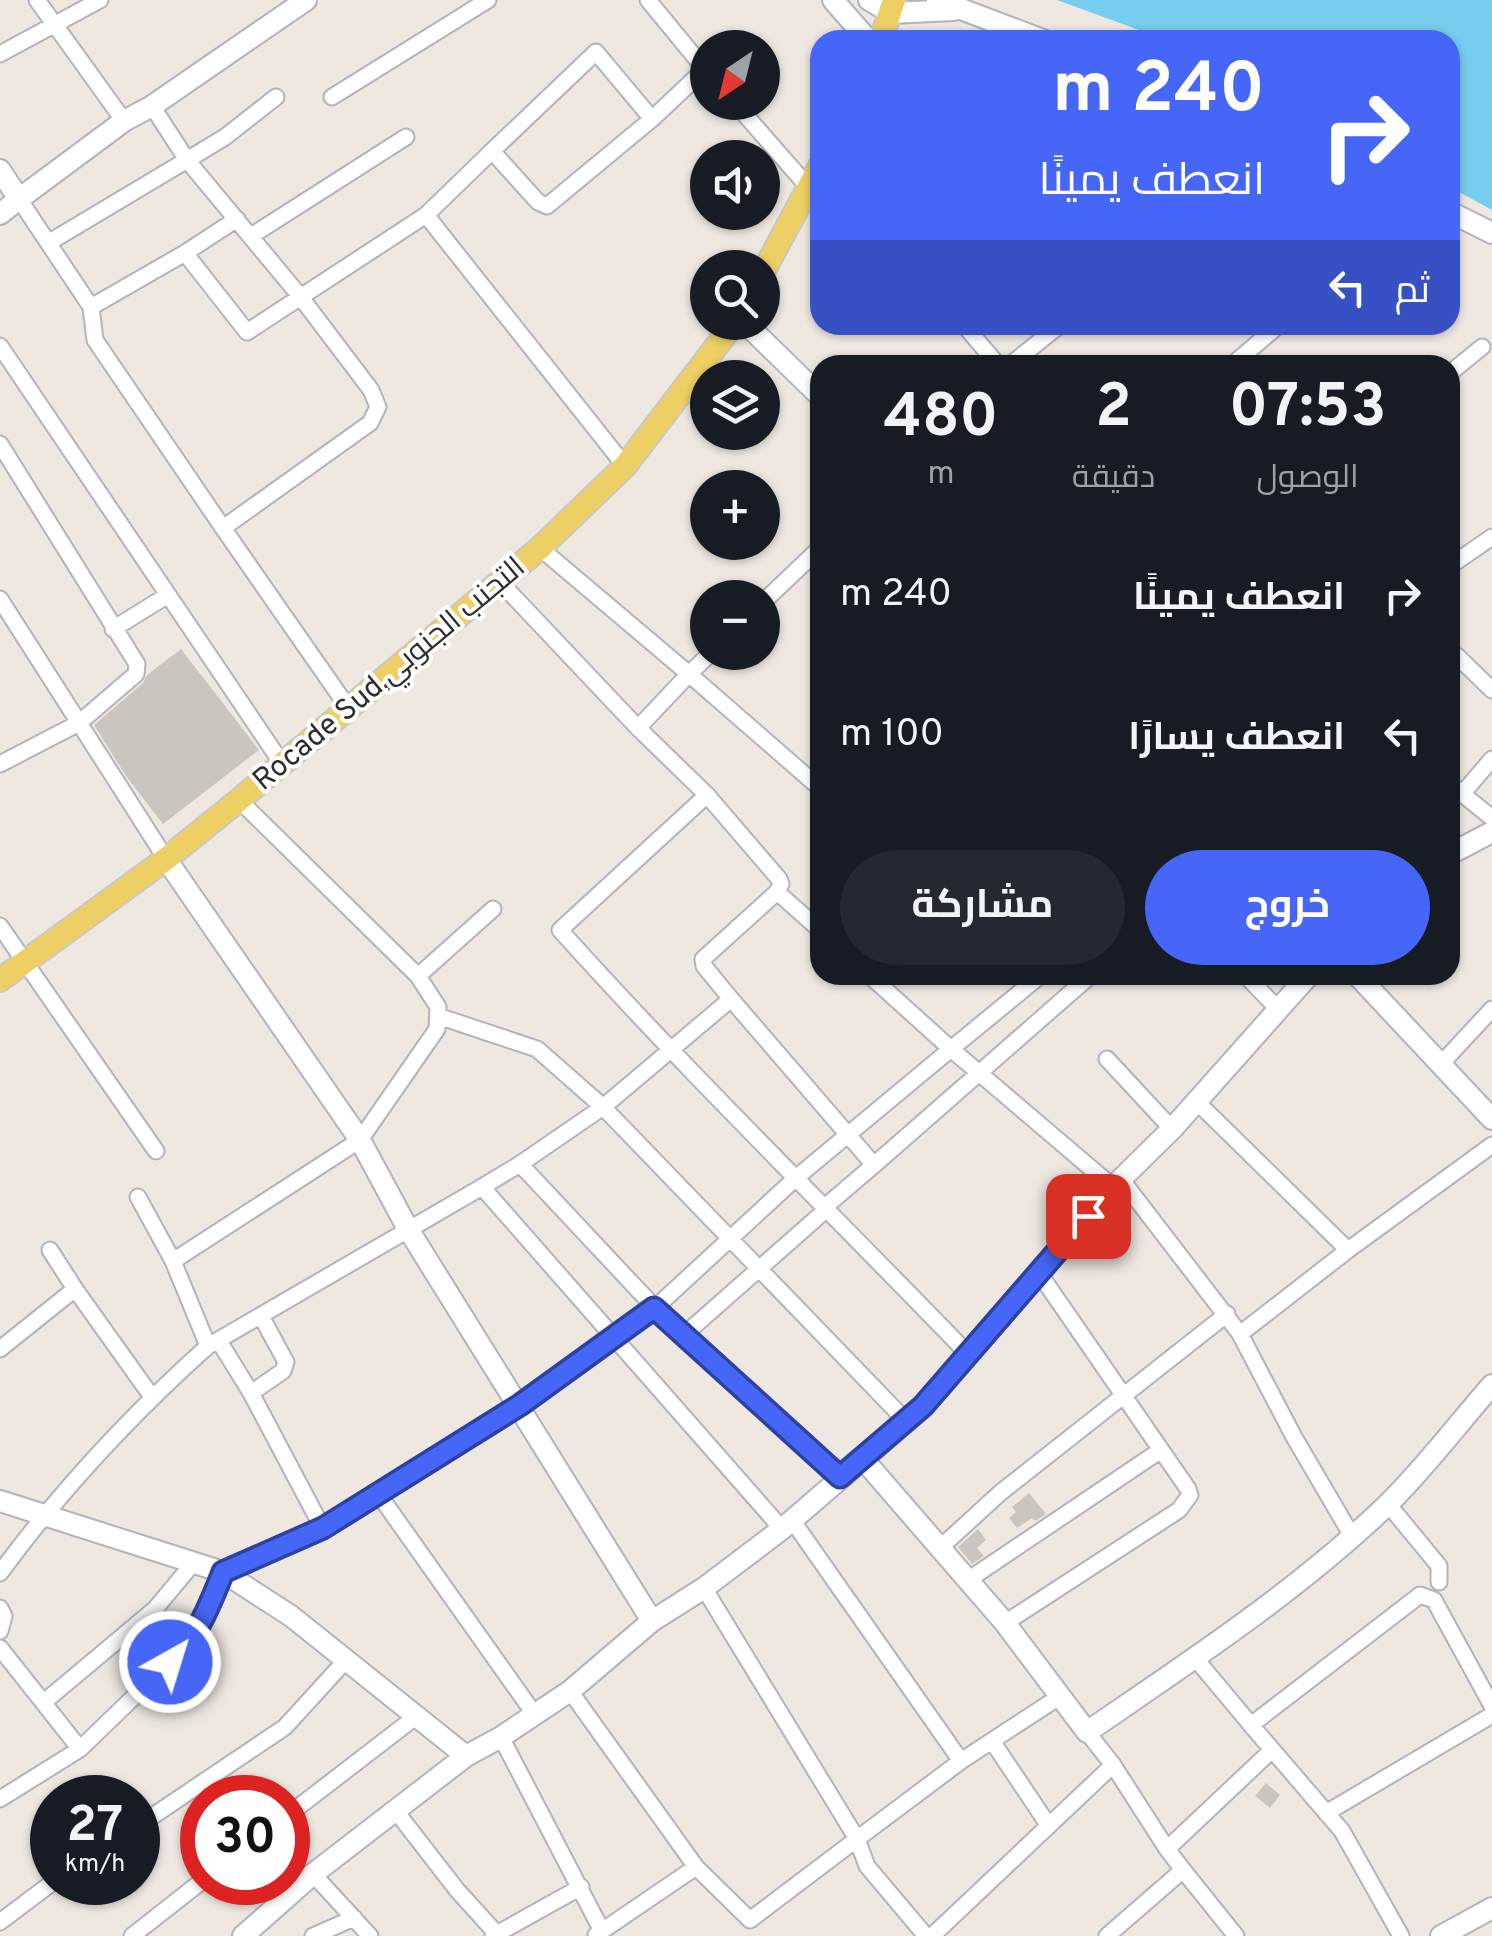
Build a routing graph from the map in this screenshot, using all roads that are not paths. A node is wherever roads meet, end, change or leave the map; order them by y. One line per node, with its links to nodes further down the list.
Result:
1 (37, 0): 11 (street)
2 (100, 0): 11 (street)
3 (306, 0): 20 (street)
4 (488, 0): 19 (street)
5 (648, 0): 15 (street)
6 (833, 0): 12 (street)
7 (869, 0): 9 (street)
8 (937, 0): 10 (street)
9 (892, 6): 10 (street); 13 (main road)
10 (961, 10): 14 (street)
11 (56, 24): 16 (street); 23 (street)
12 (859, 30)
13 (884, 30)
14 (1016, 30)
15 (690, 51)
16 (0, 54)
17 (690, 86): 21 (street)
18 (276, 96): 26 (street)
19 (332, 97)
20 (152, 106): 23 (street); 26 (street)
21 (652, 120): 25 (street); 25 (street)
22 (750, 120): 28 (street)
23 (124, 121): 29 (street)
24 (406, 138): 35 (street)
25 (492, 151): 31 (street)
26 (186, 160): 33 (street); 36 (street)
27 (0, 170): 29 (street)
28 (810, 189): 37 (main road)
29 (19, 199): 30 (street); 36 (street)
30 (0, 214)
31 (426, 214): 39 (street); 54 (street)
32 (1460, 217): 34 (street)
33 (237, 219): 35 (street); 38 (street)
34 (1492, 233)
35 (251, 236): 39 (street)
36 (48, 242): 40 (street)
37 (776, 250)
38 (185, 253): 39 (street); 40 (street)
39 (299, 295): 55 (street)
40 (90, 307): 55 (street)
41 (973, 335): 48 (street)
42 (1048, 335): 49 (street)
43 (1267, 335): 50 (street)
44 (720, 340): 54 (main road, Rocade Sud,التجنب الجنوبي)
45 (762, 340): 52 (street)
46 (0, 346): 62 (street)
47 (1482, 347): 51 (street)
48 (990, 355)
49 (1022, 355)
50 (1244, 355)
51 (1460, 365)
52 (810, 386)
53 (0, 444): 64 (street)
54 (625, 466): 57 (main road, Rocade Sud,التجنب الجنوبي)
55 (224, 528): 69 (street)
56 (1492, 536): 59 (street)
57 (540, 548): 60 (main road, Rocade Sud,التجنب الجنوبي); 67 (street)
58 (810, 558): 61 (street)
59 (1460, 559)
60 (500, 582): 69 (main road, Rocade Sud,التجنب الجنوبي); 71 (street)
61 (780, 587)
62 (168, 594): 64 (street); 74 (street)
63 (0, 600): 70 (street)
64 (113, 629): 70 (street)
65 (1460, 659): 68 (street)
66 (693, 670): 67 (street)
67 (689, 674): 71 (street); 75 (street)
68 (1492, 690)
69 (349, 710): 74 (main road, Rocade Sud,التجنب الجنوبي)
70 (78, 723): 73 (street); 83 (street)
71 (638, 728): 78 (street)
72 (1492, 759): 76 (street)
73 (0, 764)
74 (283, 765): 79 (main road, Rocade Sud,التجنب الجنوبي)
75 (810, 779)
76 (1460, 785)
77 (1460, 791): 80 (street)
78 (707, 795): 84 (street); 102 (street)
79 (240, 800): 83 (main road, Rocade Sud,التجنب الجنوبي); 89 (street)
80 (1492, 818)
81 (1492, 832): 82 (street)
82 (1460, 849)
83 (166, 859): 88 (main road, Rocade Sud,التجنب الجنوبي); 111 (street)
84 (777, 892): 86 (street); 97 (street)
85 (493, 908): 89 (street)
86 (810, 921)
87 (0, 926): 88 (street)
88 (26, 961): 90 (main road, Rocade Sud,التجنب الجنوبي); 113 (street)
89 (418, 976): 100 (street)
90 (0, 980)
91 (880, 985): 101 (street)
92 (1027, 985): 101 (street)
93 (1081, 985): 105 (street)
94 (1255, 985): 98 (street)
95 (1301, 985): 98 (street)
96 (1366, 985): 104 (street)
97 (731, 998): 102 (street); 110 (street)
98 (1278, 1009): 106 (street)
99 (1492, 1009): 104 (street)
100 (438, 1016): 107 (street); 111 (street)
101 (951, 1049): 105 (street); 110 (street)
102 (669, 1051): 107 (street); 116 (street)
103 (1106, 1059): 109 (street)
104 (1440, 1064): 108 (street)
105 (981, 1074): 115 (street); 117 (street)
106 (1196, 1102): 109 (street); 124 (street)
107 (603, 1106): 114 (street); 122 (street)
108 (1492, 1119)
109 (1172, 1129): 117 (street)
110 (847, 1135): 115 (street); 116 (street)
111 (360, 1140): 121 (street); 125 (street)
112 (1492, 1145): 124 (street)
113 (156, 1151)
114 (520, 1164): 118 (street); 129 (street)
115 (874, 1164): 120 (street)
116 (798, 1177): 120 (street); 122 (street)
117 (1117, 1183): 127 (street); 130 (street)
118 (482, 1186): 121 (street); 134 (street)
119 (138, 1196): 125 (street)
120 (826, 1207): 126 (street); 137 (street)
121 (408, 1229): 131 (street); 142 (street)
122 (730, 1236): 126 (street); 129 (street)
123 (50, 1250): 128 (street)
124 (1348, 1250): 132 (street)
125 (173, 1262): 135 (street)
126 (760, 1269): 133 (street); 143 (street)
127 (1039, 1273): 137 (street); 140 (street)
128 (75, 1289): 136 (street); 141 (street)
129 (654, 1308): 133 (street); 134 (street)
130 (1227, 1314): 132 (street); 140 (street)
131 (261, 1316): 135 (street); 139 (street)
132 (1240, 1334): 153 (street)
133 (684, 1335): 146 (street)
134 (614, 1340): 142 (street); 151 (street)
135 (214, 1344): 139 (street); 141 (street)
136 (0, 1349)
137 (968, 1354): 143 (street)
138 (1492, 1385): 149 (street)
139 (251, 1393): 152 (street)
140 (1123, 1396): 144 (street); 154 (street)
141 (152, 1397): 150 (street)
142 (520, 1405): 147 (street); 163 (street)
143 (906, 1421): 145 (street)
144 (1161, 1450): 158 (street); 164 (street)
145 (863, 1459): 146 (street); 154 (street)
146 (840, 1477): 151 (street)
147 (377, 1492): 152 (street); 174 (street)
148 (0, 1501): 150 (street)
149 (1388, 1504): 153 (street); 159 (street)
150 (43, 1514): 155 (street); 157 (street)
151 (788, 1524): 160 (street); 184 (street)
152 (323, 1528): 156 (street)
153 (1352, 1536): 167 (street)
154 (941, 1547): 158 (street)
155 (194, 1561): 156 (street); 162 (street)
156 (223, 1572): 168 (street); 169 (street)
157 (0, 1574)
158 (968, 1580): 164 (street)
159 (1440, 1582)
160 (704, 1588): 163 (street); 192 (street)
161 (0, 1608): 165 (street)
162 (155, 1610): 169 (street); 172 (street)
163 (652, 1621): 170 (street)
164 (1005, 1623): 171 (street)
165 (0, 1631)
166 (0, 1648): 172 (street)
167 (1195, 1658): 177 (street); 178 (street)
168 (347, 1659): 175 (street); 189 (street)
169 (170, 1662): 181 (street)
170 (570, 1691): 174 (street); 194 (street)
171 (1058, 1697): 178 (street); 180 (street)
172 (44, 1702): 181 (street)
173 (1492, 1706): 177 (street)
174 (535, 1714): 179 (street)
175 (418, 1715): 183 (street); 186 (street)
176 (1492, 1715): 190 (street)
177 (1251, 1725): 182 (street)
178 (1087, 1732): 185 (street)
179 (501, 1737): 183 (street); 197 (street)
180 (992, 1742): 184 (street); 191 (street)
181 (80, 1748): 187 (street)
182 (1272, 1750): 190 (street); 193 (street)
183 (466, 1756): 188 (street)
184 (961, 1761): 192 (street)
185 (1113, 1766): 191 (street); 193 (street)
186 (310, 1798)
187 (0, 1799)
188 (395, 1810): 196 (street); 204 (street)
189 (160, 1811)
190 (1326, 1813): 214 (street)
191 (1050, 1826): 211 (street)
192 (856, 1839): 203 (street); 211 (street)
193 (1167, 1849): 195 (street)
194 (696, 1867): 203 (street); 205 (street)
195 (1183, 1870): 212 (street); 213 (street)
196 (314, 1874): 201 (street); 208 (street)
197 (581, 1887): 204 (street); 205 (street)
198 (180, 1898): 207 (street)
199 (30, 1900): 202 (street)
200 (1492, 1908): 206 (street)
201 (354, 1918): 209 (street); 210 (street)
202 (0, 1922)
203 (748, 1928)
204 (495, 1934)
205 (599, 1934)
206 (1447, 1935)
207 (132, 1936)
208 (244, 1936)
209 (313, 1936)
210 (370, 1936)
211 (929, 1936)
212 (1107, 1936)
213 (1236, 1936)
214 (1400, 1936)

